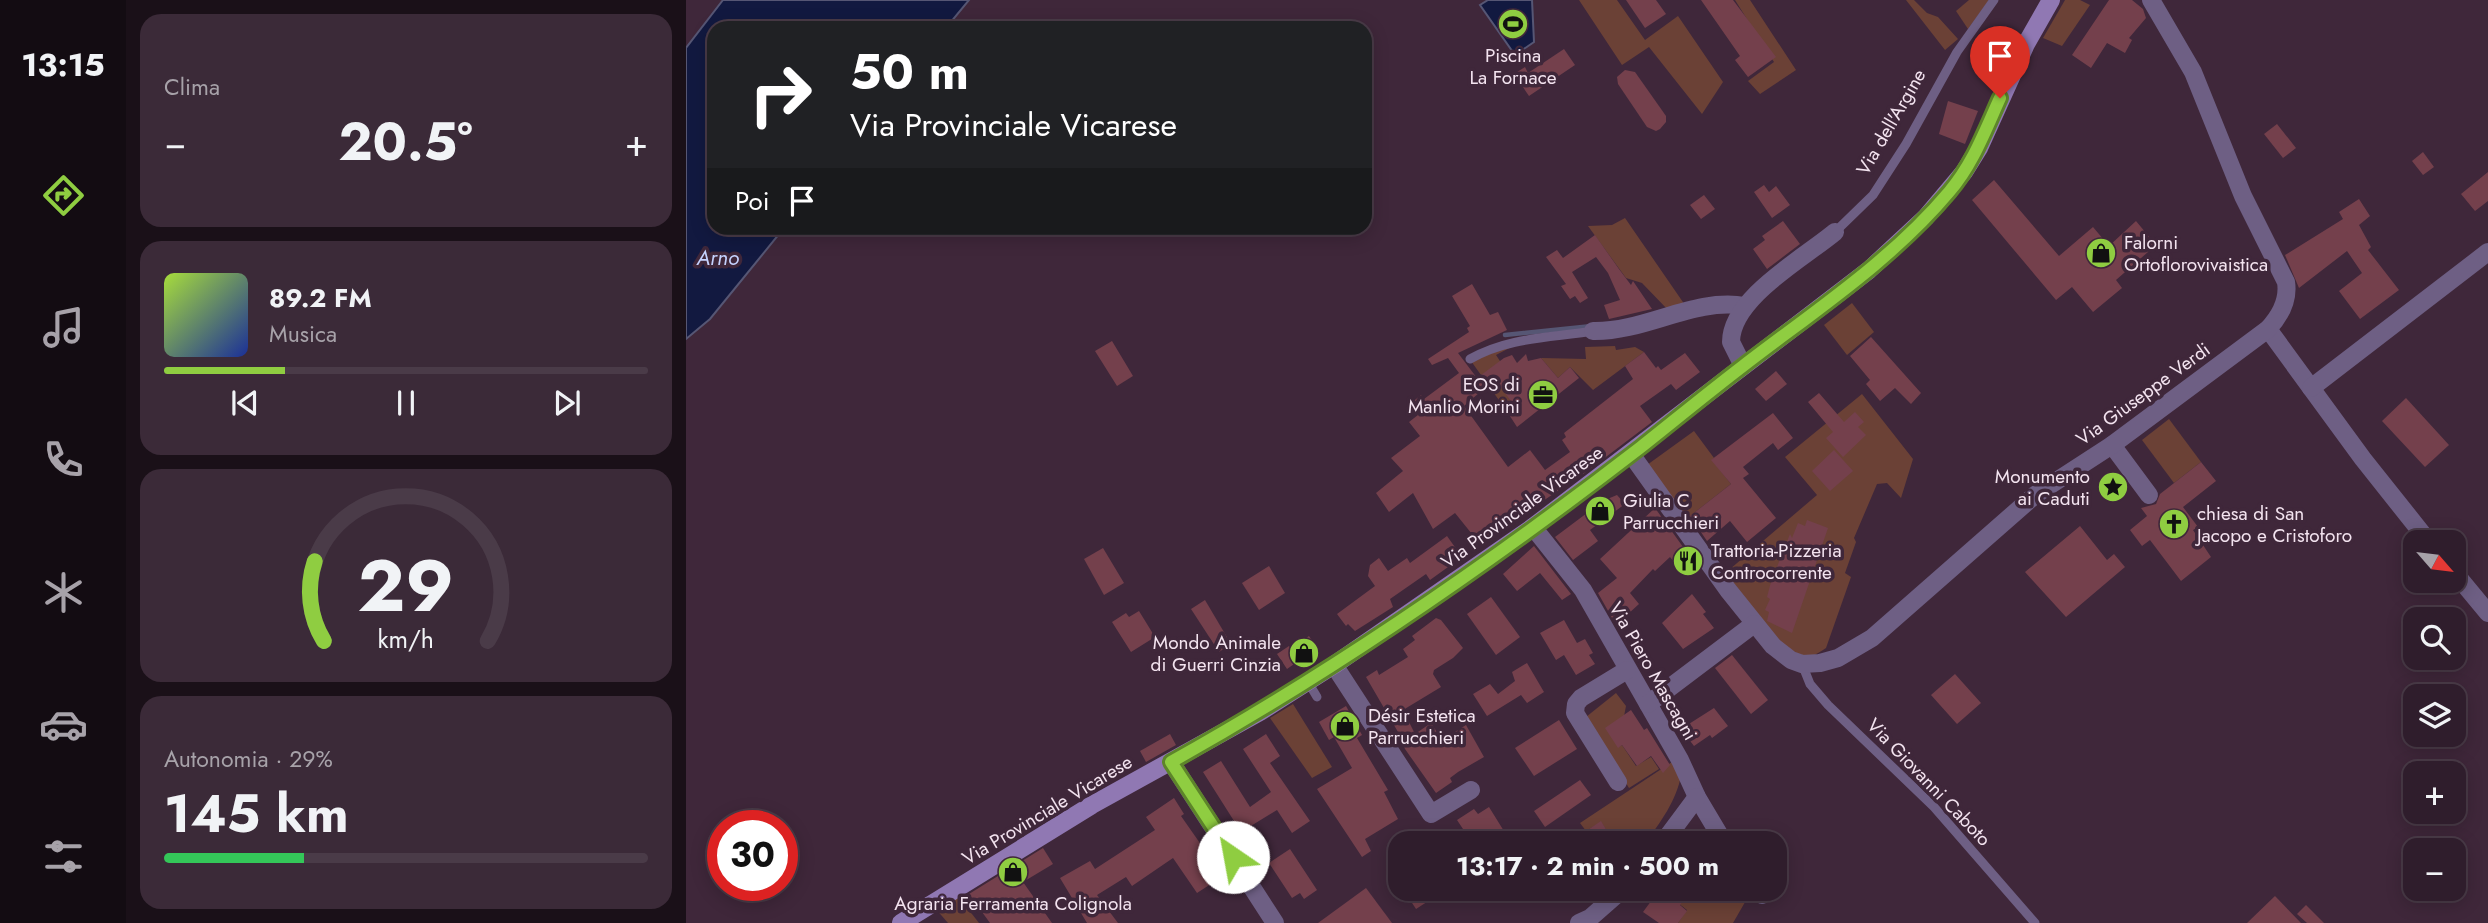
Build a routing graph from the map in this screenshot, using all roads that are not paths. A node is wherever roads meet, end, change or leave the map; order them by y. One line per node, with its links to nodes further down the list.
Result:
1 (1994, 0): 4 (lane, Via dell'Argine)
2 (2051, 0): 10 (main road, Via Provinciale Vicarese)
3 (2151, 0): 7 (street, Via Giuseppe Verdi)
4 (1835, 232): 6 (street, Via dell'Argine)
5 (2488, 252): 11 (street)
6 (1745, 306): 8 (street); 10 (street, Via dell'Argine)
7 (2268, 329): 11 (street); 12 (street, Via Giuseppe Verdi)
8 (1594, 331): 9 (lane)
9 (1470, 359)
10 (1743, 366): 13 (main road, Via Provinciale Vicarese)
11 (2311, 388): 16 (street)
12 (2112, 444): 14 (street); 20 (street, Via Giuseppe Verdi)
13 (1631, 454): 15 (main road, Via Provinciale Vicarese); 19 (street)
14 (2149, 495)
15 (1534, 527): 21 (main road, Via Provinciale Vicarese); 22 (street, Via Piero Mascagni)
16 (2420, 530)
17 (2466, 586): 18 (street)
18 (2488, 612)
19 (1754, 624): 20 (street); 23 (street)
20 (1802, 664): 34 (lane, Via Giovanni Caboto)
21 (1334, 665): 24 (main road, Via Provinciale Vicarese); 26 (street)
22 (1627, 670): 23 (street, Via Piero Mascagni); 25 (street)
23 (1651, 701): 27 (street, Via Piero Mascagni)
24 (1171, 762): 31 (main road, Via Provinciale Vicarese); 32 (street)
25 (1618, 782)
26 (1471, 790)
27 (1697, 797): 28 (street); 29 (street, Via Piero Mascagni)
28 (1672, 831)
29 (1718, 831)
30 (1610, 901): 33 (street)
31 (901, 923)
32 (1275, 923)
33 (1579, 923)
34 (2035, 923)

